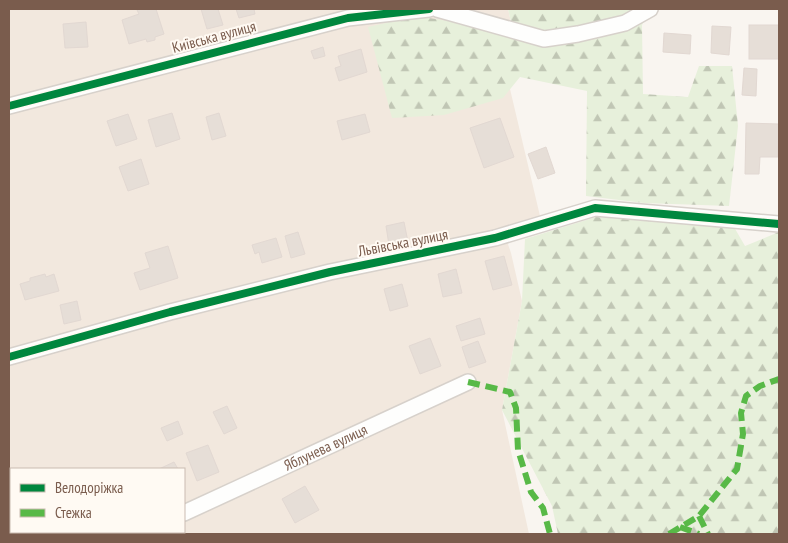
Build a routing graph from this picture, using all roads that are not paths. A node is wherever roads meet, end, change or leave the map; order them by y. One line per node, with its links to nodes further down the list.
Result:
1 (429, 9): 4 (street, Київська вулиця)
2 (437, 9): 3 (street)
3 (650, 9)
4 (9, 106)
5 (779, 224): 6 (street, Львівська вулиця)
6 (9, 357)
7 (468, 382): 8 (street, Яблунева вулиця)
8 (185, 513)

